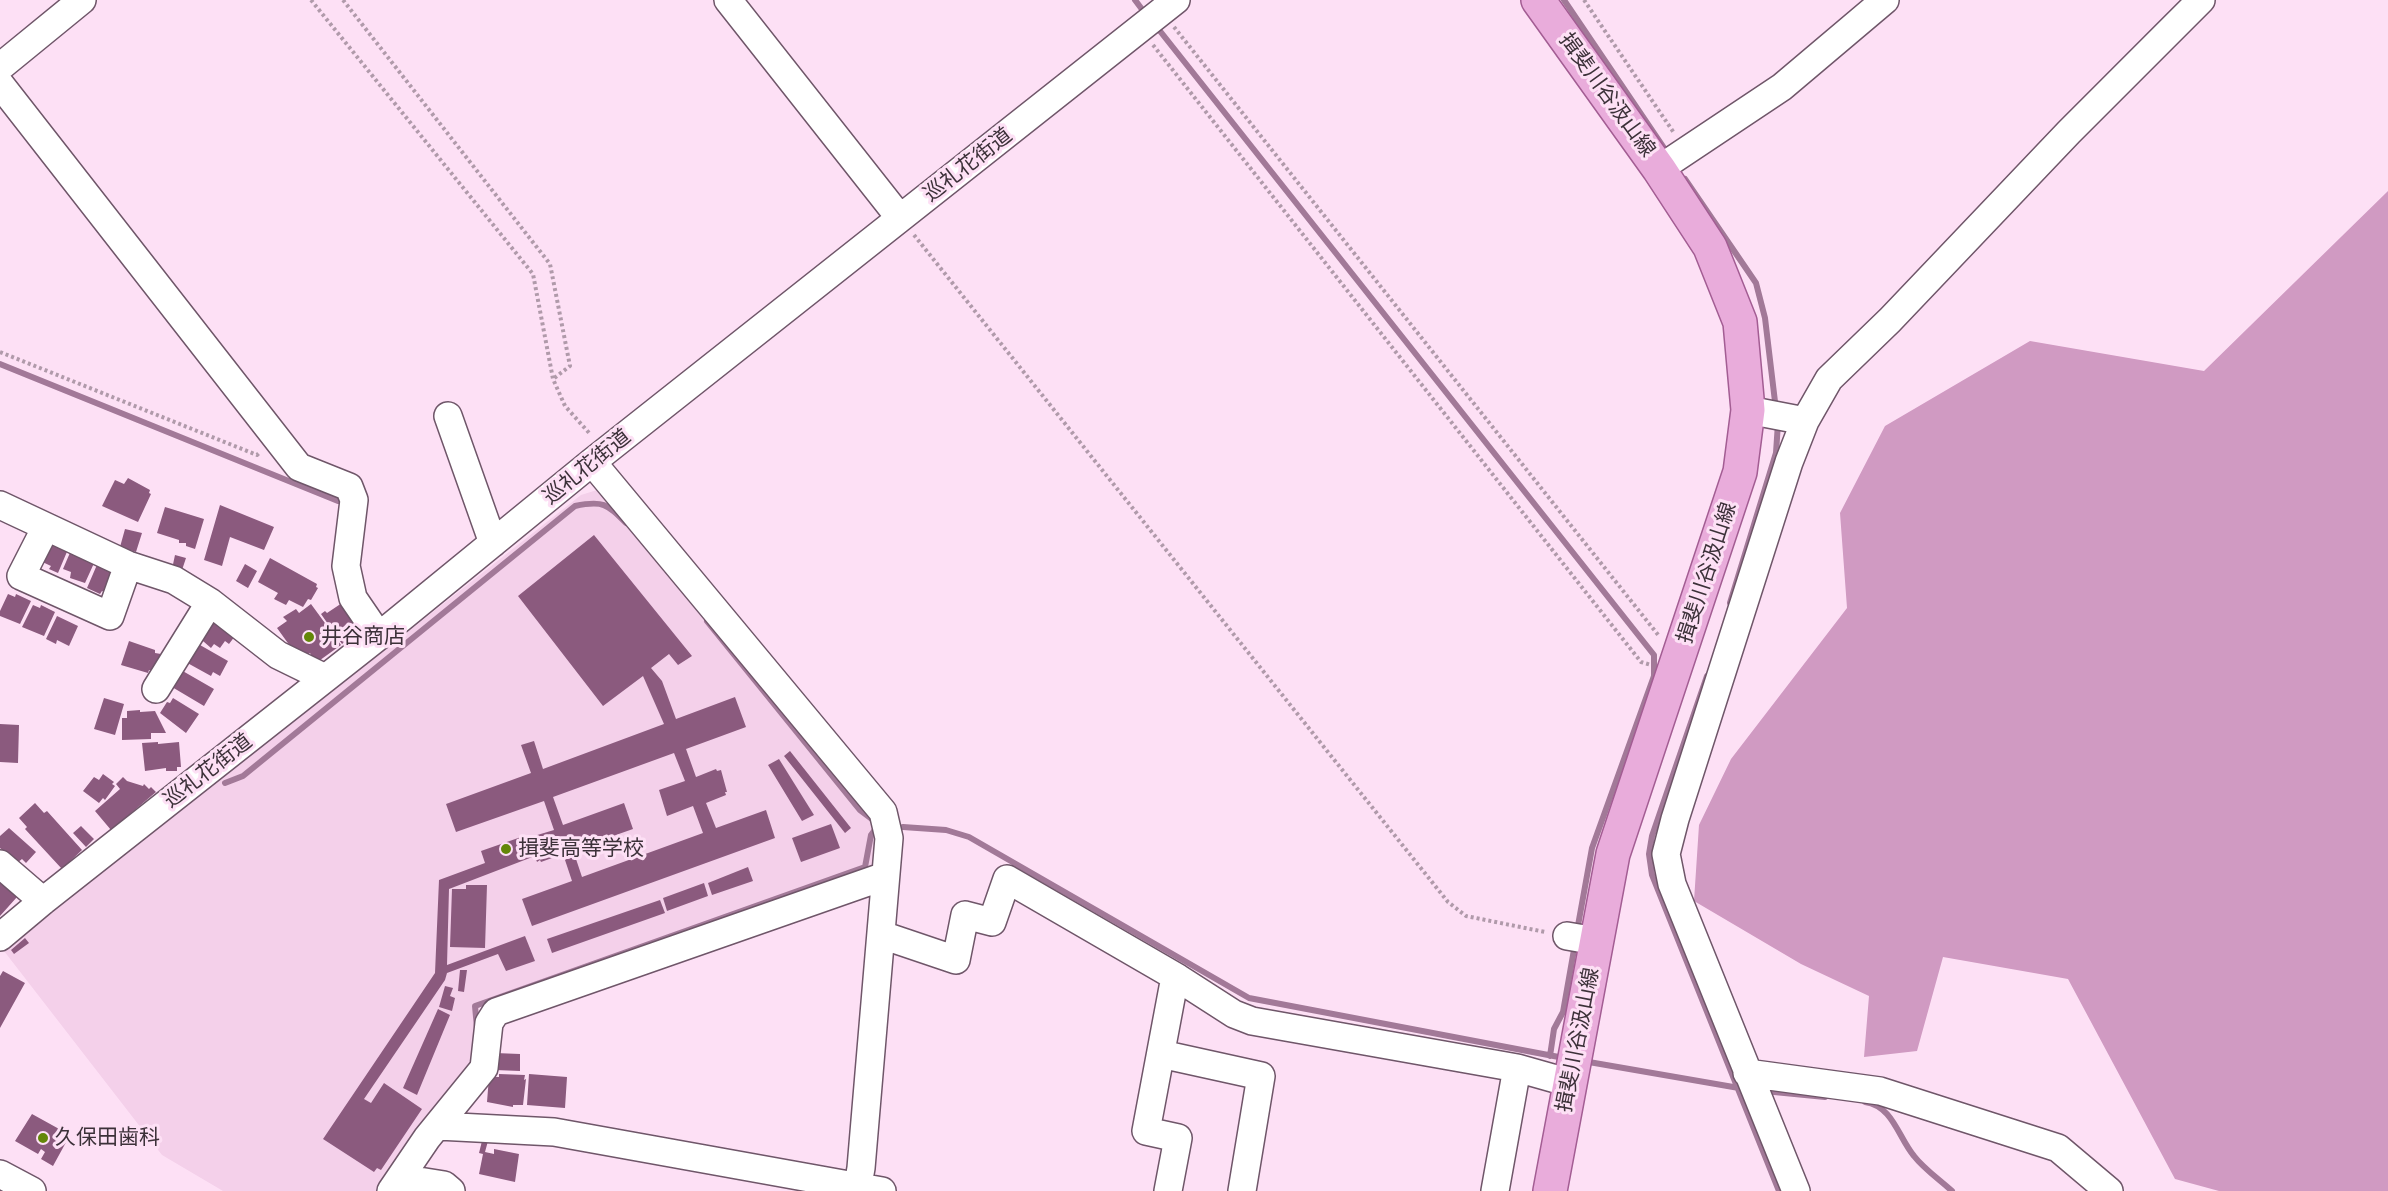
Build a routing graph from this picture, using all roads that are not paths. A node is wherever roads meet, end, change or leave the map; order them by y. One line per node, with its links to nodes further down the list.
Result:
1 (82, 0): 7 (street)
2 (728, 0): 10 (street)
3 (1538, 0): 9 (main road, 揖斐川谷汲山線)
4 (1885, 0): 9 (street)
5 (2201, 0): 13 (street)
6 (1168, 6): 10 (street, 巡礼花街道)
7 (0, 67)
8 (0, 84): 20 (street)
9 (1659, 169): 11 (main road, 揖斐川谷汲山線)
10 (900, 218): 14 (street, 巡礼花街道)
11 (1748, 410): 13 (street); 32 (main road, 揖斐川谷汲山線)
12 (448, 416): 17 (street)
13 (1805, 421): 31 (street)
14 (599, 457): 17 (street, 巡礼花街道); 24 (street)
15 (0, 505): 16 (street)
16 (46, 527): 18 (street); 18 (street)
17 (493, 543): 20 (street, 巡礼花街道)
18 (128, 566): 19 (street)
19 (210, 602): 21 (street); 22 (street)
20 (379, 636): 21 (street, 巡礼花街道)
21 (325, 678): 25 (street, 巡礼花街道)
22 (156, 689)
23 (0, 864): 25 (street)
24 (885, 876): 26 (street); 33 (street)
25 (43, 901): 27 (street, 巡礼花街道)
26 (882, 935): 28 (street); 36 (street)
27 (0, 937)
28 (1178, 978): 29 (street); 30 (street)
29 (1161, 1054): 39 (street); 40 (street)
30 (1517, 1068): 32 (street); 41 (street)
31 (1747, 1073): 43 (street); 44 (street)
32 (1570, 1083): 42 (main road, 揖斐川谷汲山線)
33 (438, 1126): 35 (street); 36 (street)
34 (0, 1174): 37 (street)
35 (395, 1184): 38 (street)
36 (866, 1190)
37 (32, 1191)
38 (451, 1191)
39 (1168, 1191)
40 (1242, 1191)
41 (1495, 1191)
42 (1550, 1191)
43 (1796, 1191)
44 (2109, 1191)

